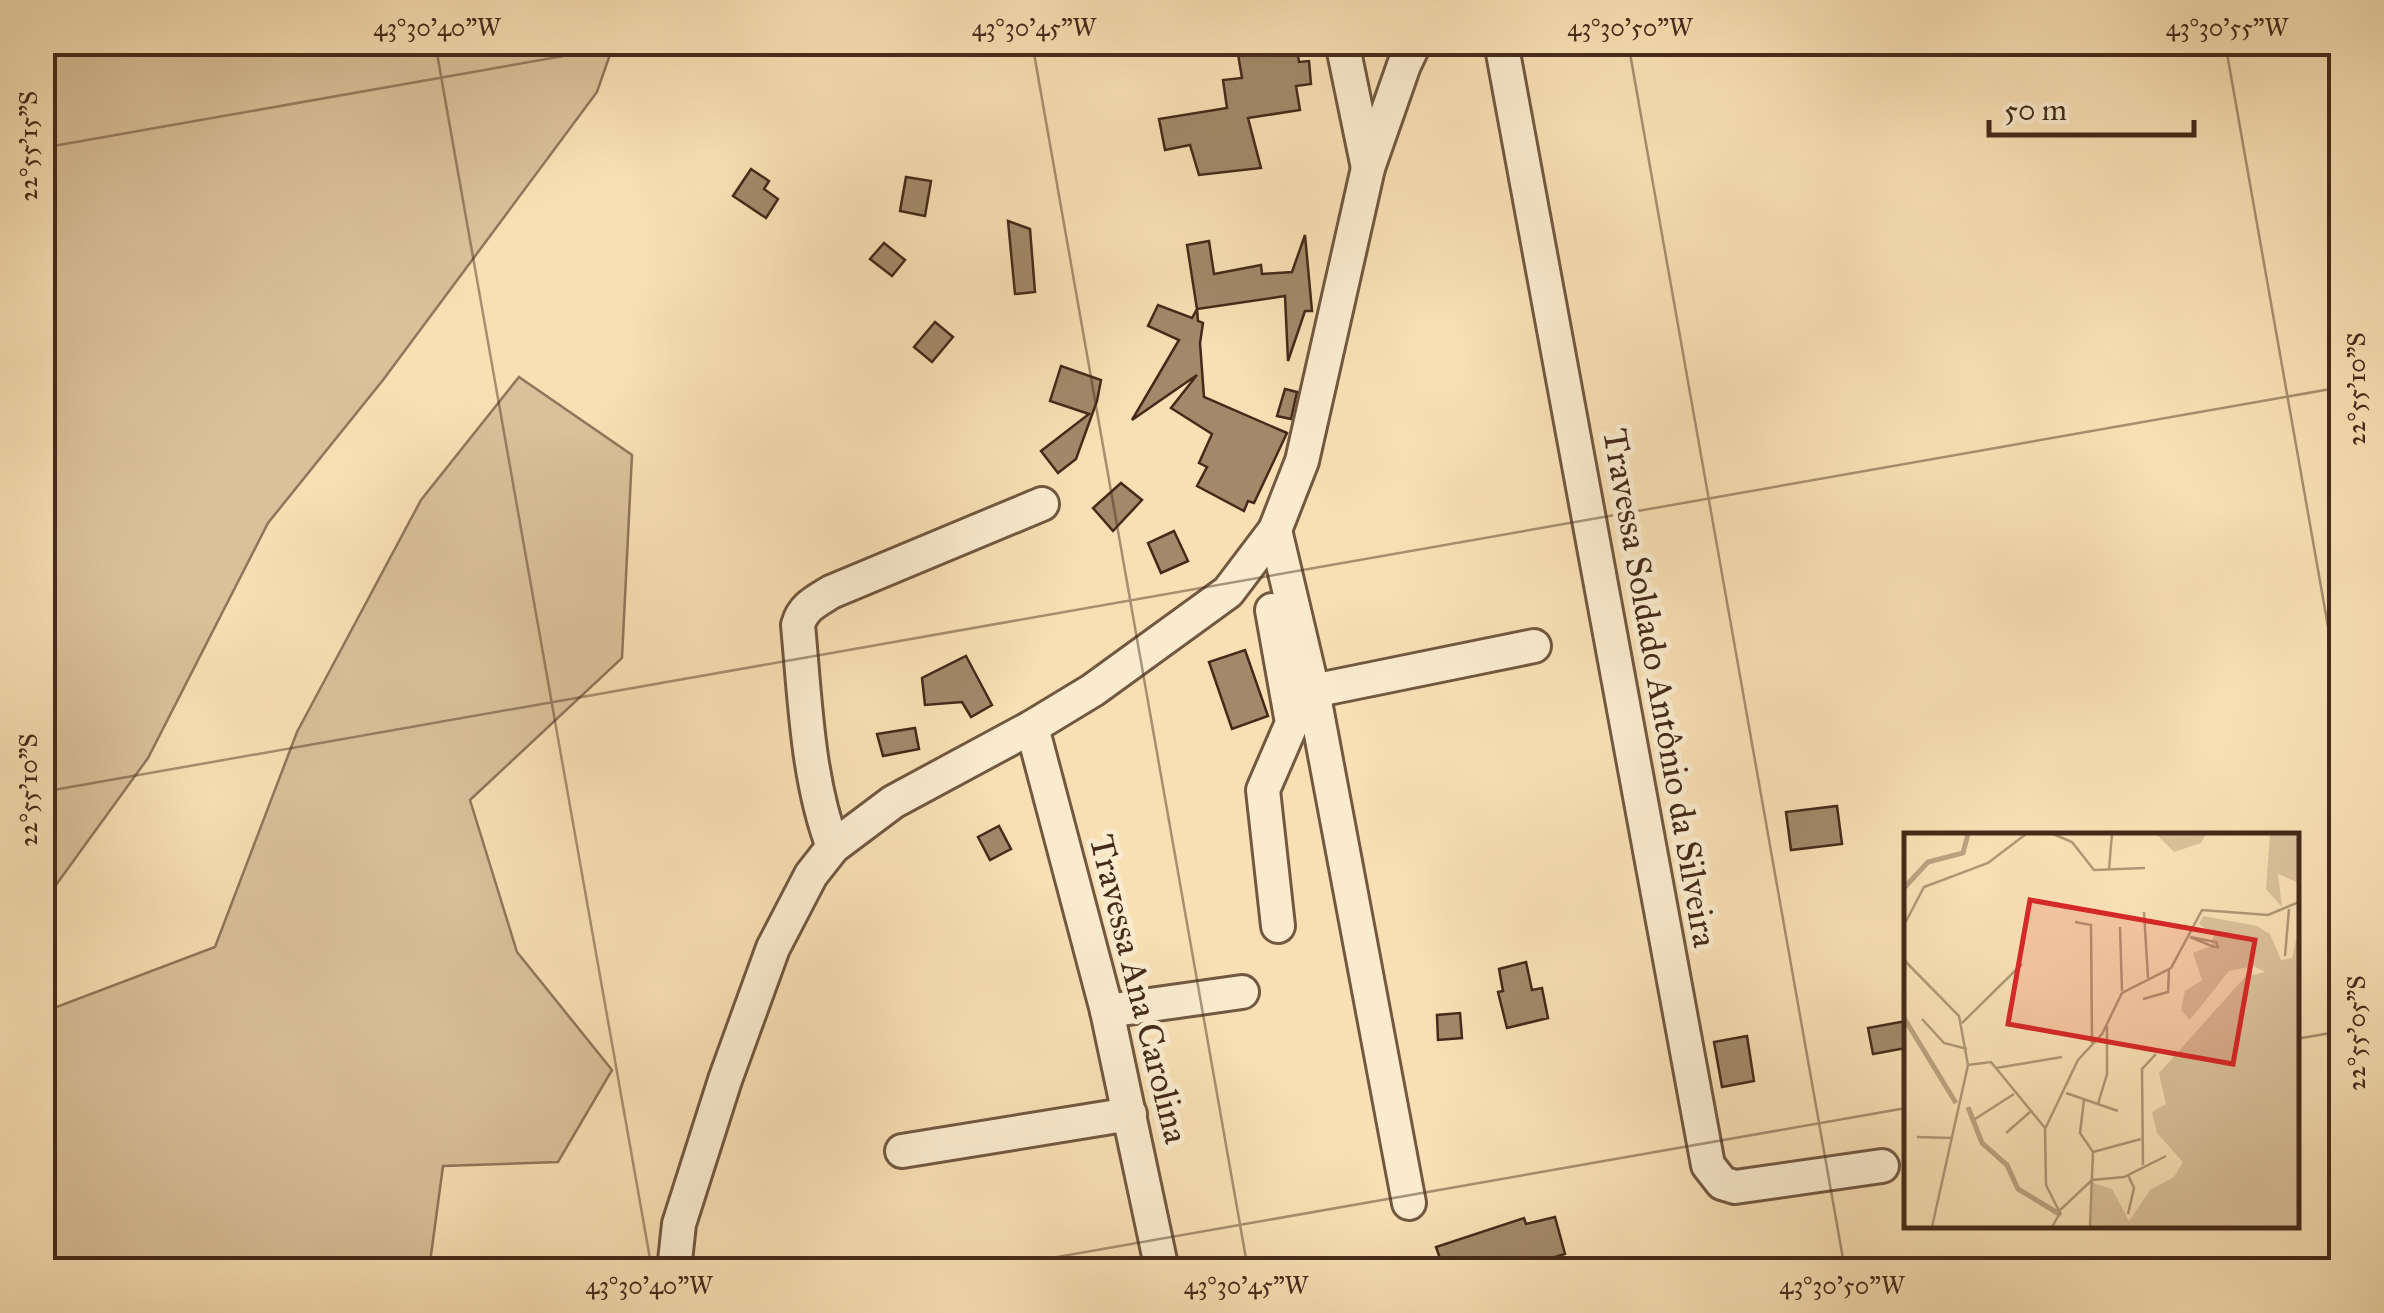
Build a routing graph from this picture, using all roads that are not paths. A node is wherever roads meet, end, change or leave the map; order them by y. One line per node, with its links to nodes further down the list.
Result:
1 (1342, 42): 4 (street)
2 (1416, 42): 4 (street)
3 (1501, 42): 16 (street, Travessa Soldado Antônio da Silveira)
4 (1368, 168): 6 (street)
5 (1042, 504): 10 (street)
6 (1267, 541): 8 (street); 9 (street); 11 (street)
7 (1534, 646): 8 (street)
8 (1313, 691): 17 (street)
9 (1032, 728): 10 (street); 13 (street, Travessa Ana Carolina)
10 (833, 848): 18 (street)
11 (1278, 926)
12 (1242, 992): 13 (street)
13 (1107, 1010): 14 (street, Travessa Ana Carolina)
14 (1130, 1114): 15 (street); 19 (street, Travessa Ana Carolina)
15 (902, 1151)
16 (1882, 1166)
17 (1409, 1204)
18 (674, 1270)
19 (1162, 1270)

